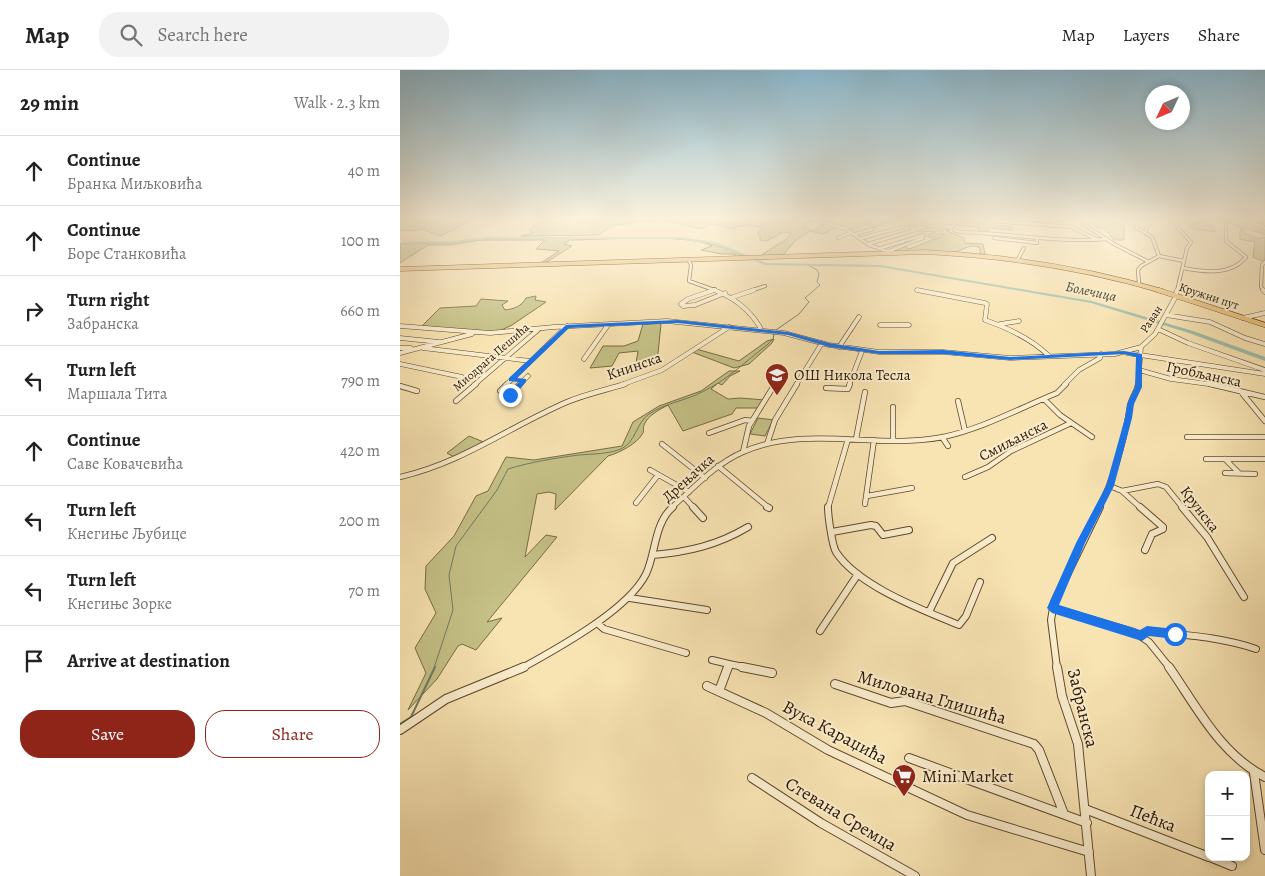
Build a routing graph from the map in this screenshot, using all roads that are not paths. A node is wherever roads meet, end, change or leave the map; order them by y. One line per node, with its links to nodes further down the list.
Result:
1 (790, 256): 8 (main road, Кружни пут)
2 (985, 256): 9 (main road, Кружни пут)
3 (1020, 256): 9 (street)
4 (1137, 256): 10 (street)
5 (1159, 256): 10 (street); 11 (street)
6 (1185, 256): 11 (street, Раван)
7 (1244, 256): 13 (street)
8 (688, 259): 14 (main road, Кружни пут); 17 (street)
9 (1018, 259): 15 (main road, Кружни пут)
10 (1147, 261): 15 (street)
11 (1184, 261): 13 (street, Раван)
12 (1265, 262): 19 (street)
13 (1183, 268): 22 (street, Раван)
14 (400, 269)
15 (1139, 284): 22 (main road, Кружни пут)
16 (765, 286): 23 (street)
17 (715, 289): 20 (street); 20 (street)
18 (917, 290): 21 (street)
19 (1265, 292)
20 (726, 293): 23 (street)
21 (939, 294): 24 (street); 30 (street)
22 (1176, 296): 26 (street, Раван); 28 (main road, Кружни пут)
23 (733, 297): 40 (street)
24 (939, 302)
25 (1265, 314): 28 (street)
26 (1166, 315): 39 (street, Раван); 45 (street)
27 (859, 317): 46 (street)
28 (1243, 318): 34 (main road, Кружни пут)
29 (1019, 321): 30 (street)
30 (1000, 324): 54 (street)
31 (608, 325): 36 (street); 37 (street); 57 (street)
32 (880, 325): 33 (street)
33 (909, 325)
34 (1265, 325)
35 (400, 326): 41 (street)
36 (568, 326): 38 (street); 58 (street)
37 (729, 327): 40 (street); 105 (street, Книнска)
38 (539, 328): 41 (street); 56 (street, Миодрага Пешића)
39 (1158, 329): 47 (street, Раван); 61 (street)
40 (759, 330): 44 (street)
41 (475, 333): 43 (street)
42 (400, 338): 43 (street)
43 (444, 343): 49 (street)
44 (822, 343): 46 (street); 93 (street)
45 (1265, 344)
46 (839, 347): 50 (street)
47 (1141, 347): 51 (street, Раван); 55 (street, Раван)
48 (400, 348): 49 (street)
49 (421, 349): 52 (street); 56 (street)
50 (862, 351): 54 (street); 69 (street)
51 (1124, 352): 53 (street); 55 (street)
52 (400, 353)
53 (1101, 354): 54 (street); 76 (street, Дрењачка)
54 (1048, 355)
55 (1140, 355): 60 (street, Забранска); 62 (street)
56 (504, 359): 58 (street); 77 (street, Миодрага Пешића)
57 (584, 359)
58 (530, 361): 65 (street)
59 (400, 364): 64 (street)
60 (1139, 370): 73 (street, Гробљанска); 108 (street, Забранска)
61 (1265, 370)
62 (1265, 374)
63 (528, 376): 66 (street)
64 (462, 377)
65 (512, 380): 66 (street); 71 (street)
66 (524, 380): 74 (street)
67 (778, 382): 80 (street)
68 (400, 386): 70 (street)
69 (826, 388)
70 (417, 391)
71 (500, 391)
72 (865, 392): 89 (street)
73 (1241, 393): 75 (street, Гробљанска); 81 (street)
74 (510, 395)
75 (1265, 397)
76 (1044, 399): 82 (street); 83 (street, Дрењачка)
77 (456, 401)
78 (958, 401): 83 (street)
79 (893, 407): 91 (street)
80 (752, 420): 84 (street); 95 (street)
81 (1265, 421)
82 (1071, 423): 87 (street); 107 (street, Смиљанска)
83 (965, 431): 85 (street, Дрењачка)
84 (709, 433)
85 (942, 436): 91 (street, Дрењачка); 94 (street)
86 (1265, 436): 88 (street)
87 (1092, 437)
88 (1187, 437)
89 (852, 439): 90 (street, Дрењачка); 93 (street, Дрењачка); 120 (street)
90 (874, 440): 91 (street, Дрењачка); 112 (street)
91 (893, 440)
92 (662, 444): 106 (street)
93 (767, 444): 95 (street, Дрењачка)
94 (948, 446)
95 (743, 452): 99 (street, Дрењачка)
96 (1206, 459): 97 (street)
97 (1225, 459): 98 (street); 102 (street)
98 (1265, 459)
99 (718, 466): 106 (street, Дрењачка); 116 (street)
100 (650, 470): 104 (street)
101 (1225, 473): 102 (street)
102 (1239, 473): 103 (street)
103 (1255, 474)
104 (658, 475): 111 (street); 114 (street)
105 (400, 477)
106 (705, 478): 111 (street, Дрењачка)
107 (965, 478)
108 (1110, 486): 110 (street); 128 (street, Забранска)
109 (912, 488): 112 (street)
110 (1122, 491): 122 (street); 126 (street, Крунска)
111 (689, 492): 113 (street, Дрењачка)
112 (867, 496): 115 (street)
113 (684, 497): 117 (street); 123 (street, Дрењачка)
114 (636, 503)
115 (865, 504)
116 (769, 508)
117 (703, 518)
118 (748, 527): 123 (street)
119 (909, 530): 120 (street)
120 (832, 532): 124 (street)
121 (992, 538): 130 (street)
122 (1144, 550)
123 (653, 556): 127 (street, Дрењачка)
124 (858, 574): 130 (street); 132 (street)
125 (980, 582): 130 (street)
126 (1244, 597)
127 (630, 598): 129 (street); 131 (street, Дрењачка)
128 (1052, 608): 133 (street); 147 (street, Забранска)
129 (707, 610)
130 (929, 612)
131 (597, 623): 135 (street); 142 (street, Дрењачка)
132 (820, 631)
133 (1142, 636): 134 (street); 144 (street)
134 (1256, 649)
135 (686, 653)
136 (712, 660): 137 (street)
137 (728, 664): 138 (street); 141 (street)
138 (772, 673)
139 (835, 684): 148 (street, Милована Глишића)
140 (707, 686): 141 (street, Вука Караџића)
141 (719, 691): 151 (street, Вука Караџића)
142 (400, 730)
143 (909, 758): 148 (street)
144 (1254, 773): 146 (street); 150 (street)
145 (752, 778): 155 (street, Стевана Сремца)
146 (1265, 778)
147 (1085, 809): 149 (street, Забранска); 152 (street, Пећка)
148 (1064, 814): 149 (street)
149 (1086, 823): 151 (street, Забранска)
150 (1265, 850)
151 (1089, 852): 156 (street, Забранска)
152 (1205, 855)
153 (1219, 861): 154 (street, Пећка)
154 (1232, 866)
155 (915, 876)
156 (1091, 876)

